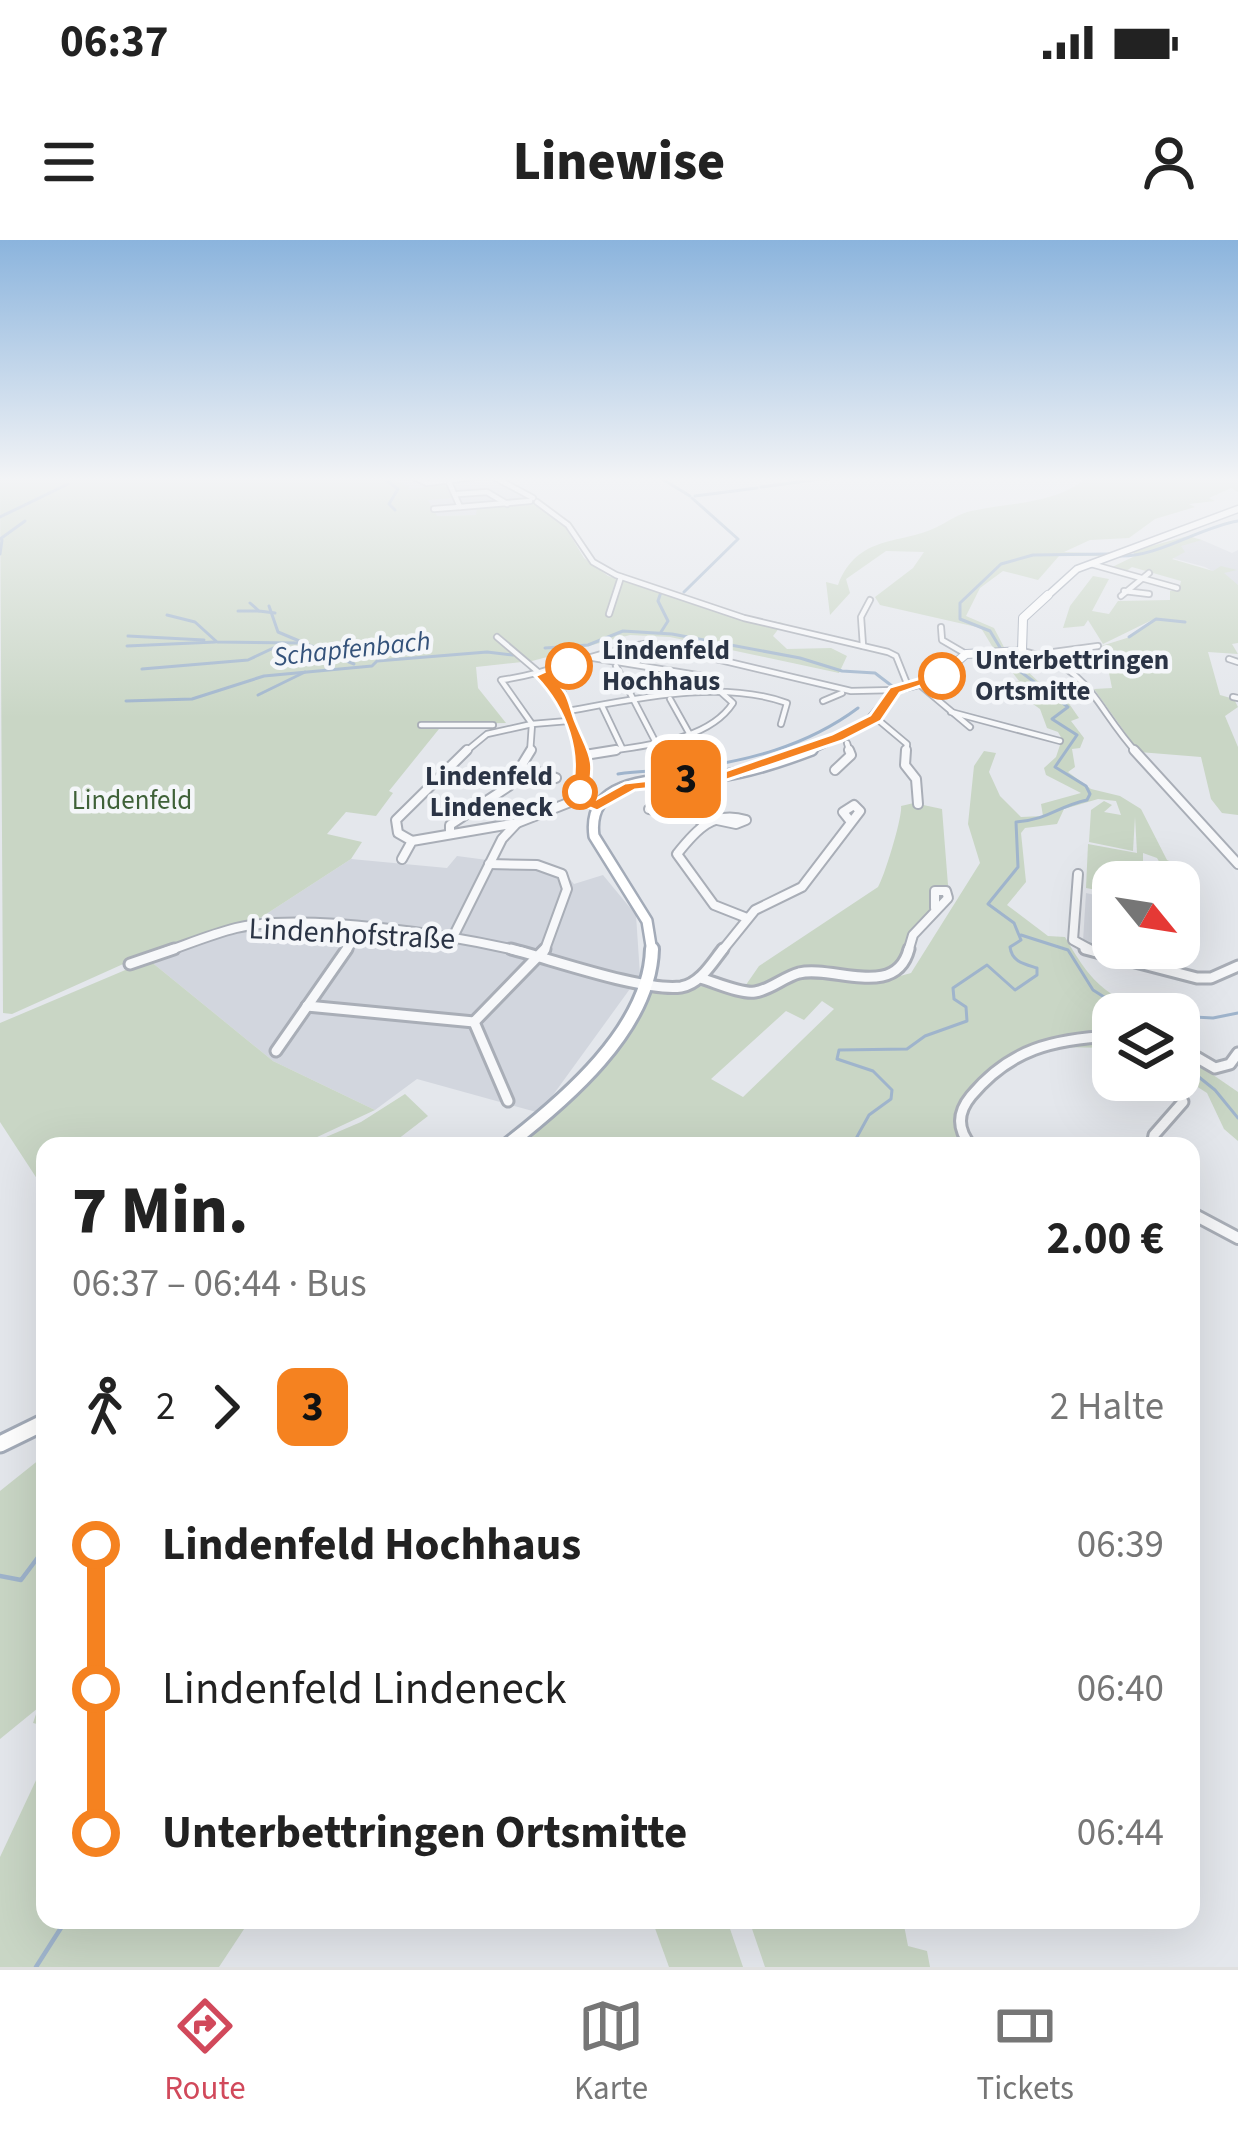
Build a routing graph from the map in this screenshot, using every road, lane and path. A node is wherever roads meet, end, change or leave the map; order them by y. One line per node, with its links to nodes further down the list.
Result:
1 (590, 558): 5 (street)
2 (1109, 558): 3 (main road)
3 (1091, 564): 6 (street); 15 (main road)
4 (1149, 573): 6 (street)
5 (621, 577): 10 (street); 13 (street)
6 (1140, 579): 7 (street); 8 (street)
7 (1178, 588)
8 (1148, 594)
9 (870, 600): 13 (street)
10 (609, 614)
11 (941, 627): 16 (street)
12 (497, 637): 22 (street)
13 (863, 646): 24 (street)
14 (1098, 646): 17 (street)
15 (1022, 651): 16 (main road); 17 (street)
16 (966, 654): 23 (main road)
17 (1041, 654): 65 (street)
18 (593, 658): 21 (street); 22 (street); 26 (street)
19 (1229, 659): 20 (street)
20 (1238, 662)
21 (616, 666): 27 (street); 31 (street)
22 (543, 674): 33 (street); 37 (street)
23 (920, 685): 24 (main road); 34 (street)
24 (908, 686): 26 (main road)
25 (755, 687): 28 (street)
26 (890, 689): 30 (street); 35 (main road)
27 (727, 694): 28 (street); 29 (street); 42 (street)
28 (770, 696): 38 (street)
29 (670, 699): 31 (street); 42 (street)
30 (823, 701)
31 (638, 702): 32 (street); 43 (street)
32 (602, 706): 33 (street); 46 (street)
33 (568, 711): 36 (street)
34 (951, 712): 41 (street); 44 (street)
35 (876, 718): 50 (main road); 54 (street)
36 (568, 721): 37 (street); 47 (street)
37 (532, 724): 40 (street); 48 (street)
38 (781, 724)
39 (421, 725): 40 (street)
40 (498, 727): 62 (street)
41 (970, 727)
42 (689, 733): 43 (street)
43 (655, 741): 46 (street)
44 (1060, 742)
45 (847, 743): 49 (street)
46 (622, 748): 47 (street)
47 (585, 754): 53 (street)
48 (525, 768): 51 (street); 61 (street)
49 (835, 770)
50 (715, 777): 52 (street); 55 (main road)
51 (556, 778)
52 (674, 795)
53 (578, 799): 55 (street); 59 (street)
54 (918, 804)
55 (597, 806): 75 (main road)
56 (649, 808): 60 (street)
57 (717, 820): 60 (street)
58 (851, 822): 68 (street)
59 (517, 823): 61 (street); 64 (street)
60 (704, 823): 68 (street)
61 (450, 834): 62 (street)
62 (412, 841): 63 (street)
63 (403, 860)
64 (490, 864): 70 (street); 71 (street)
65 (1238, 864)
66 (1078, 874): 73 (street)
67 (935, 908): 74 (street)
68 (747, 918): 74 (street)
69 (361, 929): 70 (street, Lindenhofstraße); 72 (street, Lindenhofstraße); 76 (street)
70 (454, 935): 71 (street, Lindenhofstraße)
71 (543, 956): 75 (street, Lindenhofstraße); 77 (street)
72 (130, 964)
73 (1238, 966)
74 (700, 978): 75 (street, Lindenhofstraße)
75 (647, 983): 84 (main road)
76 (307, 1006): 77 (street); 79 (street)
77 (474, 1022): 82 (street)
78 (1092, 1036): 85 (street)
79 (276, 1051)
80 (1238, 1053): 81 (street)
81 (1200, 1059)
82 (508, 1101)
83 (1183, 1102): 86 (street)
84 (517, 1137)
85 (962, 1137)
86 (1154, 1137)
87 (1200, 1218): 88 (street)
88 (1238, 1238)
89 (36, 1426): 90 (main road)
90 (0, 1444)

